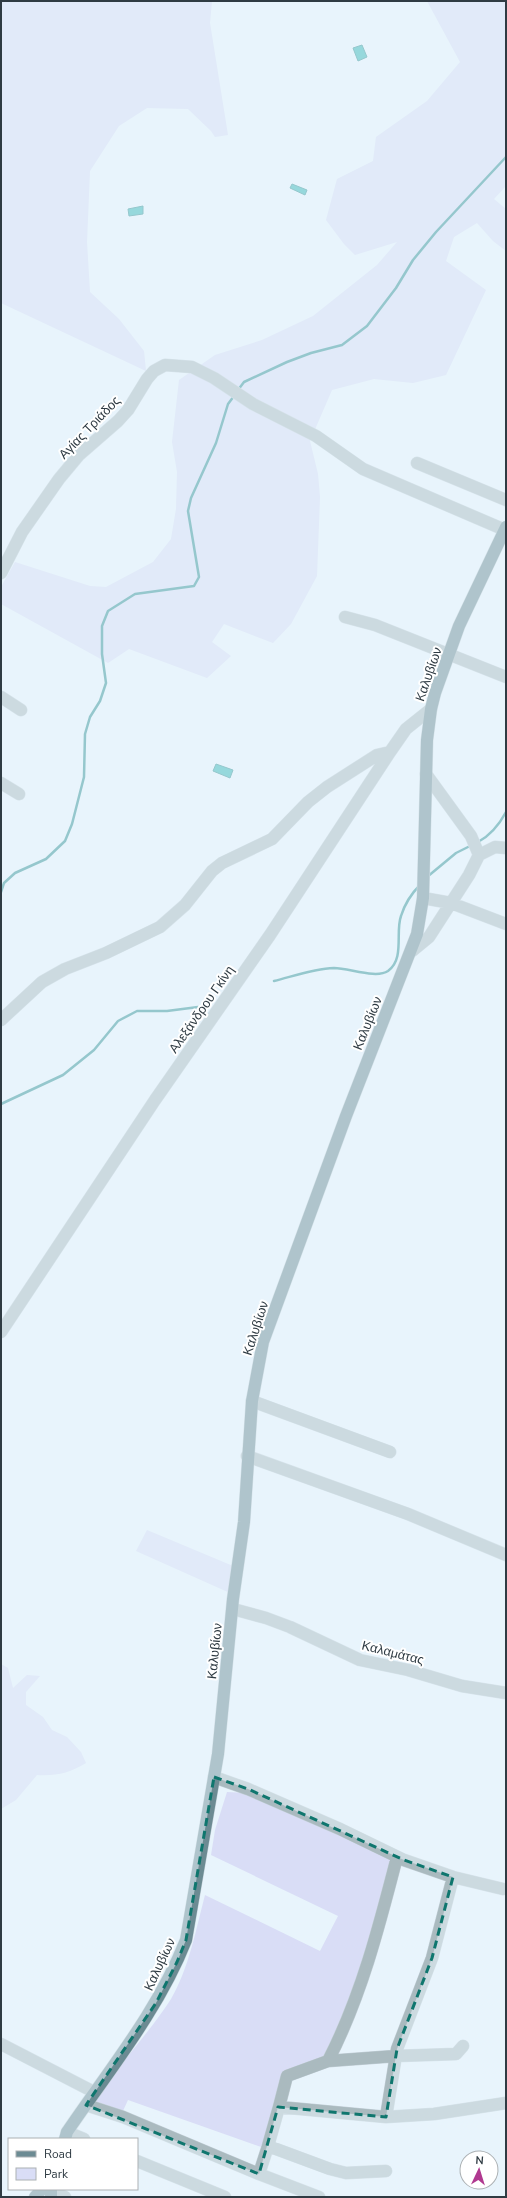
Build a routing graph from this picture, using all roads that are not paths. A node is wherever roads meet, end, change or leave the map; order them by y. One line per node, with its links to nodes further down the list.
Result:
1 (417, 463): 2 (street)
2 (506, 500)
3 (505, 529): 4 (street, Αγίας Τριάδος); 6 (main road, Καλυβίων)
4 (1, 573)
5 (345, 617): 6 (street)
6 (449, 656): 7 (street); 9 (main road, Καλυβίων)
7 (506, 677)
8 (1, 697): 10 (street)
9 (431, 709): 11 (street, Αλεξάνδρου Γκίνη); 12 (main road, Καλυβίων)
10 (21, 710)
11 (390, 752): 21 (street); 22 (street, Αλεξάνδρου Γκίνη)
12 (426, 774): 16 (street); 17 (main road, Καλυβίων)
13 (1, 783): 14 (street)
14 (19, 794)
15 (506, 848): 16 (street)
16 (478, 851): 18 (street)
17 (423, 894): 18 (street); 20 (main road, Καλυβίων)
18 (451, 903): 19 (street); 20 (street)
19 (506, 924)
20 (412, 951): 23 (main road, Καλυβίων)
21 (1, 1020)
22 (1, 1332)
23 (252, 1401): 24 (street); 25 (main road, Καλυβίων)
24 (390, 1452)
25 (247, 1456): 26 (street); 27 (main road, Καλυβίων)
26 (506, 1555)
27 (233, 1609): 28 (street, Καλαμάτας); 29 (main road, Καλυβίων)
28 (506, 1693)
29 (214, 1778): 30 (street); 37 (main road, Καλυβίων)
30 (397, 1857): 31 (street); 36 (street)
31 (453, 1876): 32 (street); 35 (street)
32 (504, 1889)
33 (1, 2044): 37 (street)
34 (463, 2046): 35 (street)
35 (396, 2056): 36 (street); 41 (street)
36 (328, 2061): 40 (street)
37 (94, 2092): 39 (main road, Καλυβίων)
38 (506, 2103): 41 (street)
39 (86, 2105): 42 (main road, Καλυβίων); 47 (street)
40 (279, 2107): 41 (street); 44 (street)
41 (386, 2117)
42 (66, 2136): 43 (street)
43 (78, 2138)
44 (268, 2146): 46 (street); 47 (street)
45 (138, 2161): 51 (street)
46 (386, 2171)
47 (259, 2174): 52 (street)
48 (49, 2192): 49 (main road); 50 (street)
49 (35, 2197)
50 (65, 2197)
51 (225, 2197)
52 (319, 2197)

